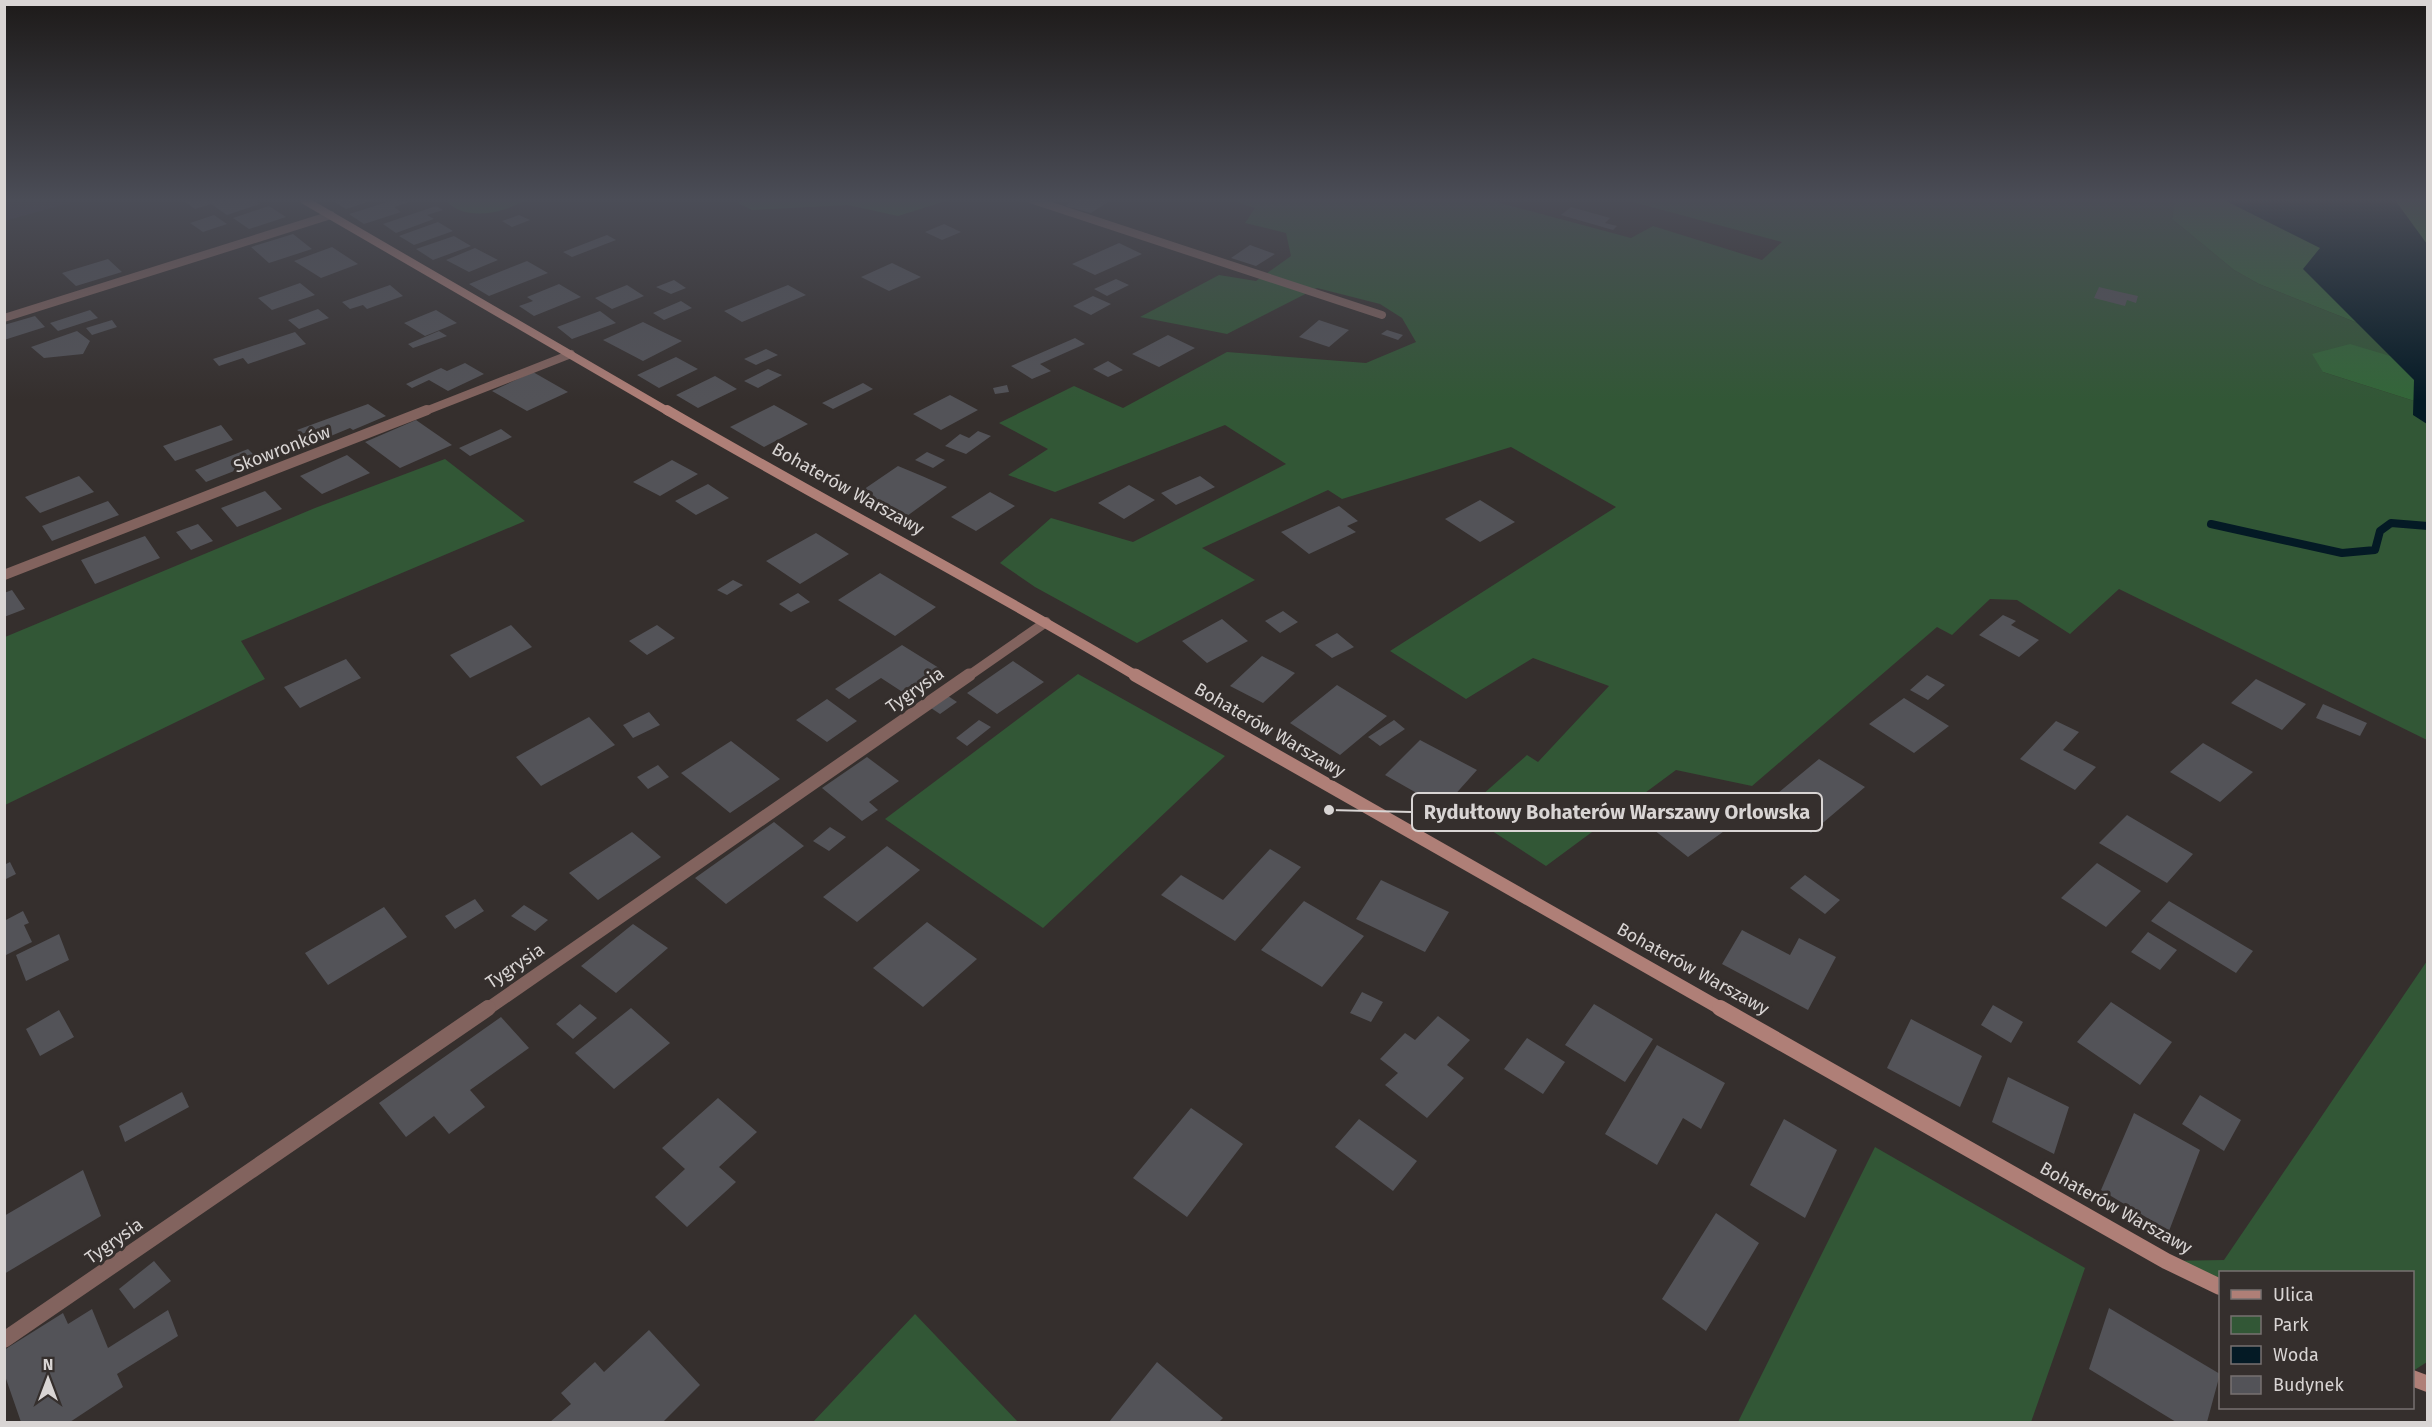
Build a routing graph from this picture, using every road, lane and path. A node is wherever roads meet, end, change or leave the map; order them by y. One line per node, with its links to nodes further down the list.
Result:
1 (167, 267): 5 (street)
2 (420, 267): 6 (street, Bohaterów Warszawy)
3 (1235, 267): 4 (street)
4 (1382, 315)
5 (4, 318)
6 (571, 354): 7 (street, Skowronków); 8 (street, Bohaterów Warszawy)
7 (4, 575)
8 (1046, 622): 9 (street, Bohaterów Warszawy); 10 (street, Tygrysia)
9 (2219, 1287)
10 (4, 1340)

